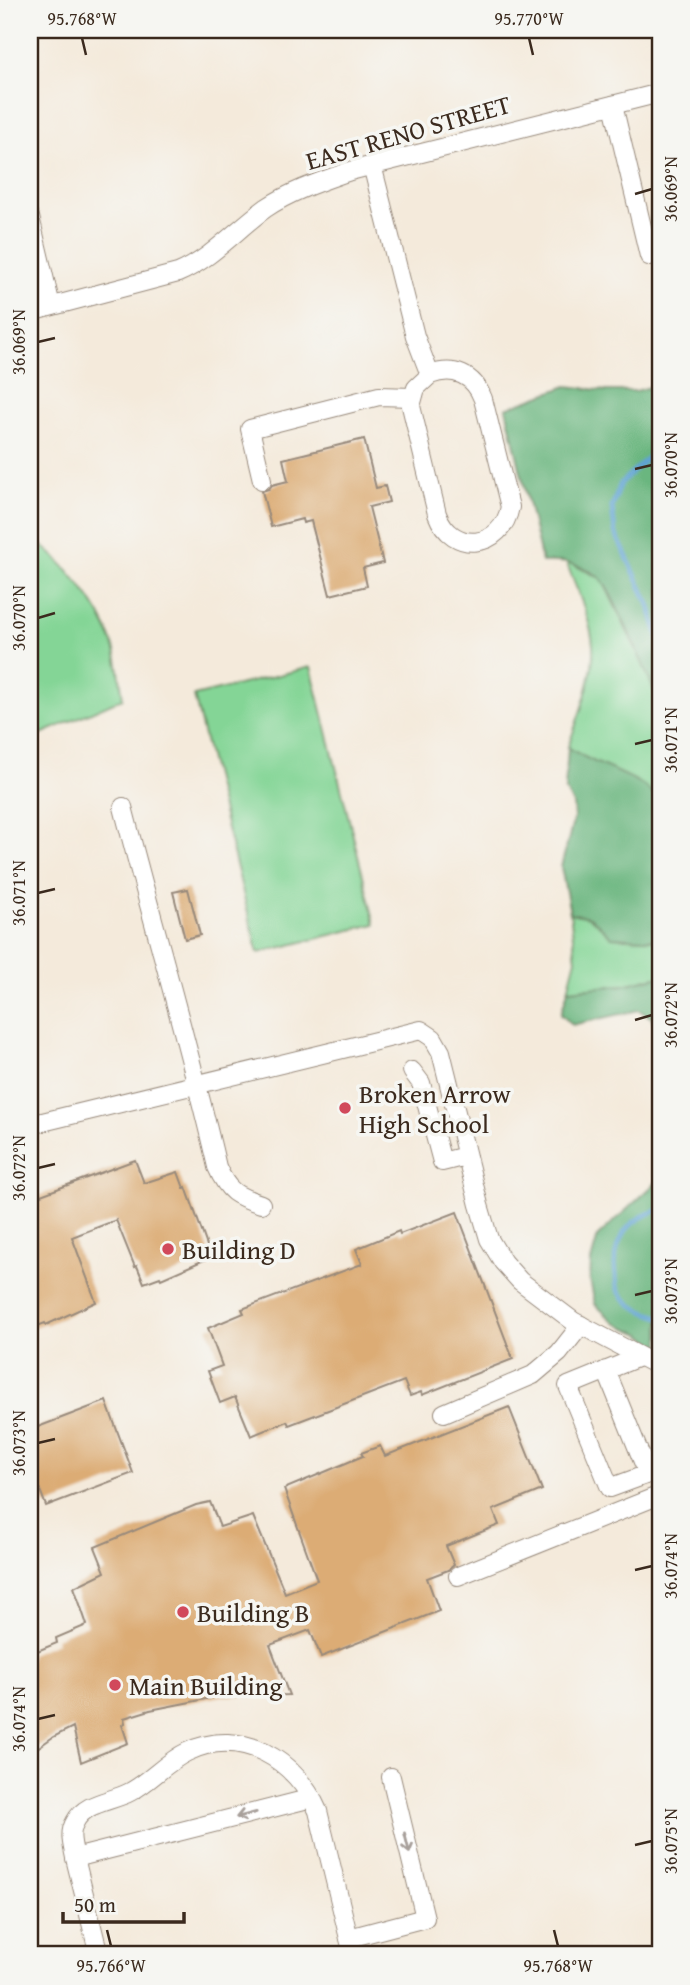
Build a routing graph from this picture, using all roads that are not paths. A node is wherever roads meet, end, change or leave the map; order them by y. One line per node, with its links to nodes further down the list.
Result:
1 (660, 93): 2 (street, EAST RENO STREET)
2 (613, 105): 3 (street, EAST RENO STREET); 5 (street)
3 (372, 165): 6 (street, EAST RENO STREET); 8 (street)
4 (30, 217): 6 (street)
5 (649, 256)
6 (51, 306): 7 (street, EAST RENO STREET)
7 (30, 312)
8 (430, 375): 9 (street); 9 (street)
9 (412, 397): 10 (street)
10 (262, 480)
11 (123, 807): 13 (street)
12 (412, 1071): 15 (street)
13 (196, 1084): 14 (street); 15 (street); 16 (street)
14 (30, 1125)
15 (466, 1156): 17 (street)
16 (261, 1204)
17 (581, 1325): 18 (street); 21 (street)
18 (639, 1357): 19 (street); 20 (street)
19 (660, 1367)
20 (606, 1370): 20 (street)
21 (444, 1413)
22 (660, 1495): 23 (street)
23 (458, 1576)
24 (391, 1777): 27 (street, one-way to 27)
25 (312, 1798): 26 (street, one-way to 26); 26 (street); 27 (street)
26 (75, 1858): 28 (street)
27 (351, 1947)
28 (99, 1955)

